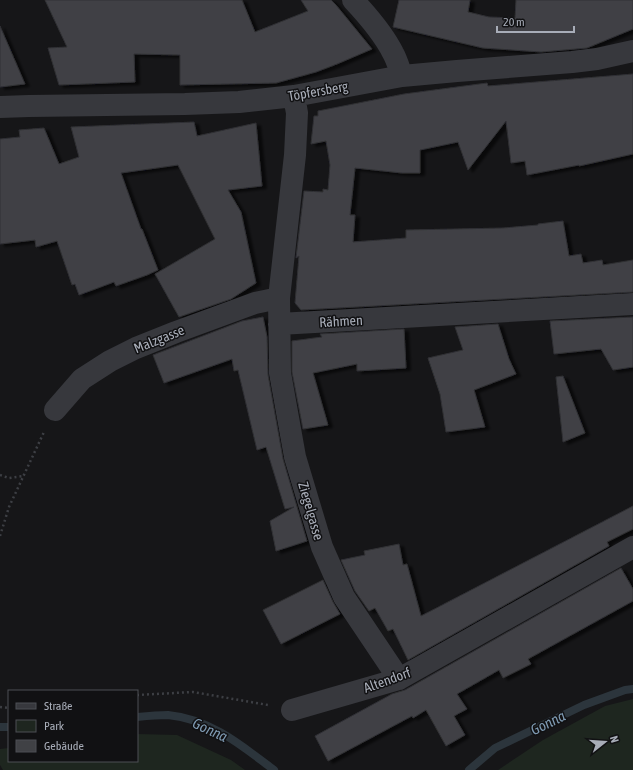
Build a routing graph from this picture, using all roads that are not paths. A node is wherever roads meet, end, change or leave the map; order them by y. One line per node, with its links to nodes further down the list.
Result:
1 (363, 4): 3 (street)
2 (633, 51): 3 (street, Töpfersberg)
3 (402, 76): 4 (street, Töpfersberg)
4 (294, 96): 5 (street, Töpfersberg); 6 (street)
5 (0, 107)
6 (279, 298): 8 (street); 9 (street, Malzgasse)
7 (633, 304): 8 (street, Rähmen)
8 (279, 324): 11 (street, Ziegelgasse)
9 (55, 410)
10 (633, 547): 11 (street, Altendorf)
11 (399, 679): 12 (street, Altendorf)
12 (292, 710)

